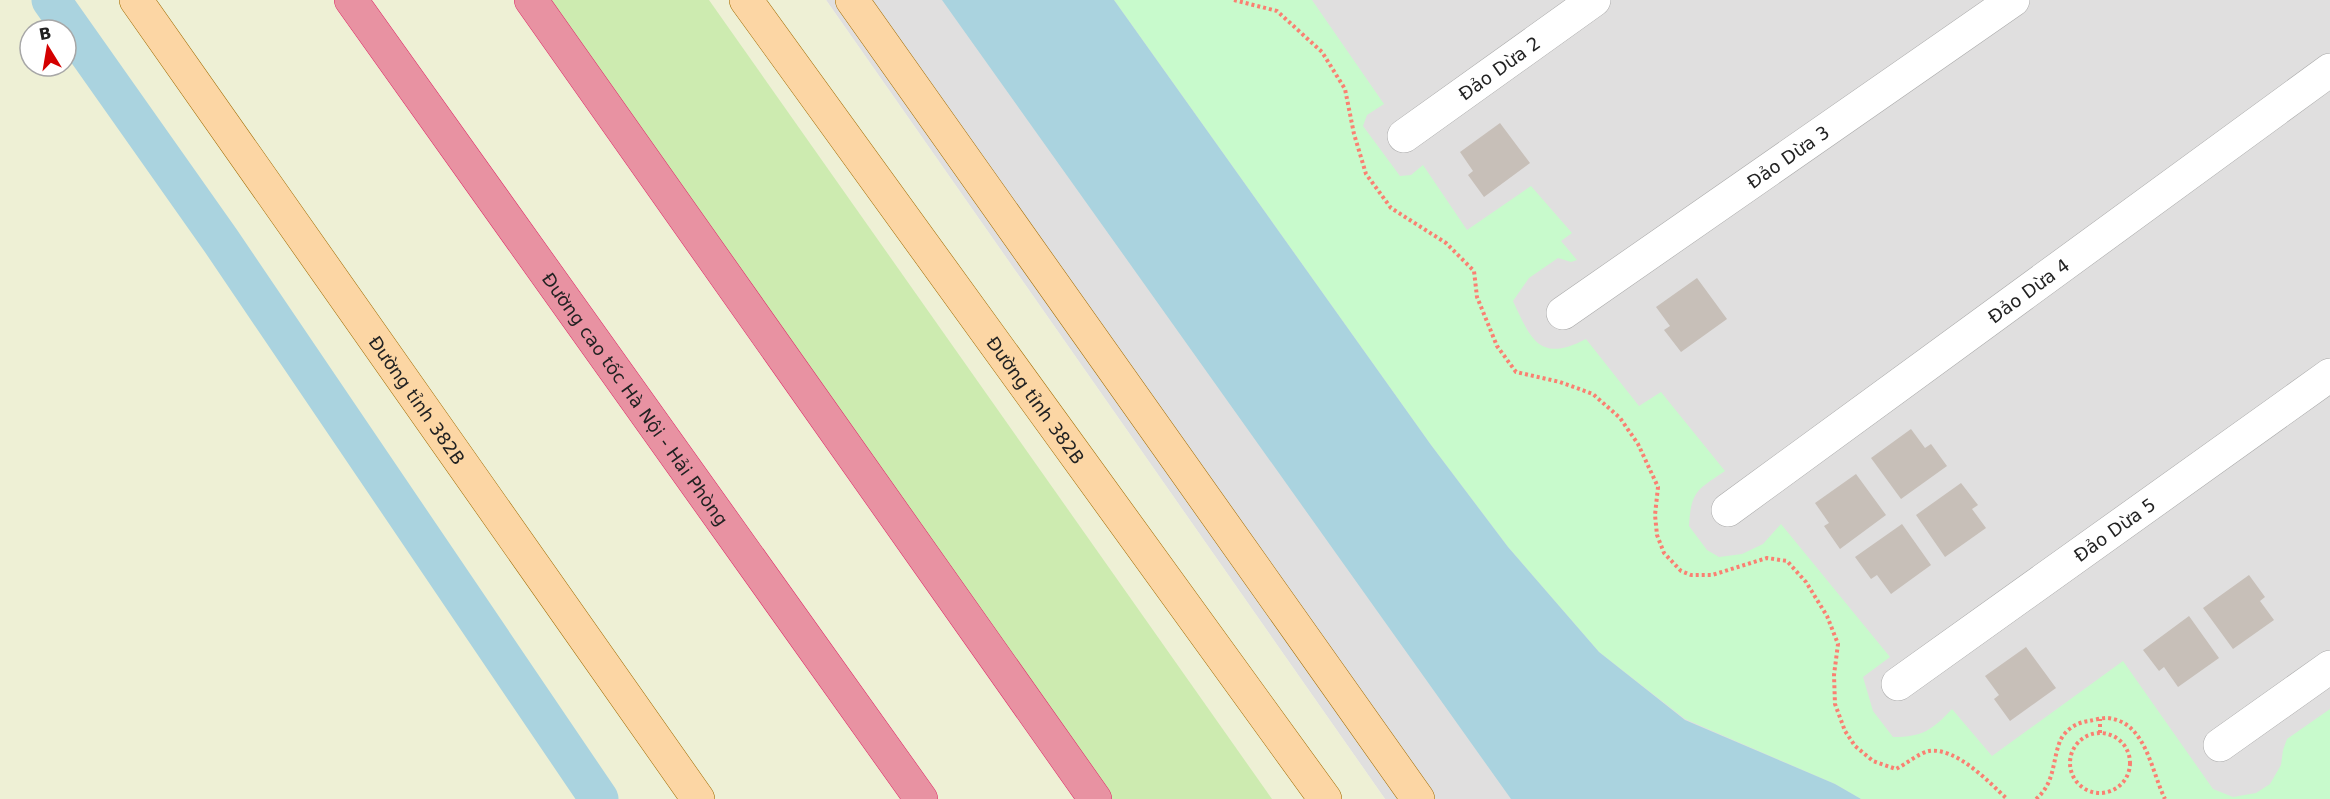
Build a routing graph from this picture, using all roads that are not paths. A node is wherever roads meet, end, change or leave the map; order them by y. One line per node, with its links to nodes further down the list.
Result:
1 (136, 0): 16 (main road, Đường tỉnh 382B)
2 (351, 0): 17 (highway, Đường cao tốc Hà Nội - Hải Phòng)
3 (531, 0): 18 (highway)
4 (746, 0): 19 (main road, Đường tỉnh 382B)
5 (852, 0): 20 (main road)
6 (1594, 0): 9 (street, Đảo Dừa 2)
7 (2013, 0): 10 (street, Đảo Dừa 3)
8 (2330, 70): 12 (street, Đảo Dừa 4)
9 (1404, 136)
10 (1563, 313)
11 (2330, 375): 14 (street, Đảo Dừa 5)
12 (1728, 510)
13 (2330, 667): 15 (street)
14 (1898, 684)
15 (2220, 745)
16 (698, 799)
17 (921, 799)
18 (1095, 799)
19 (1325, 799)
20 (1418, 799)

